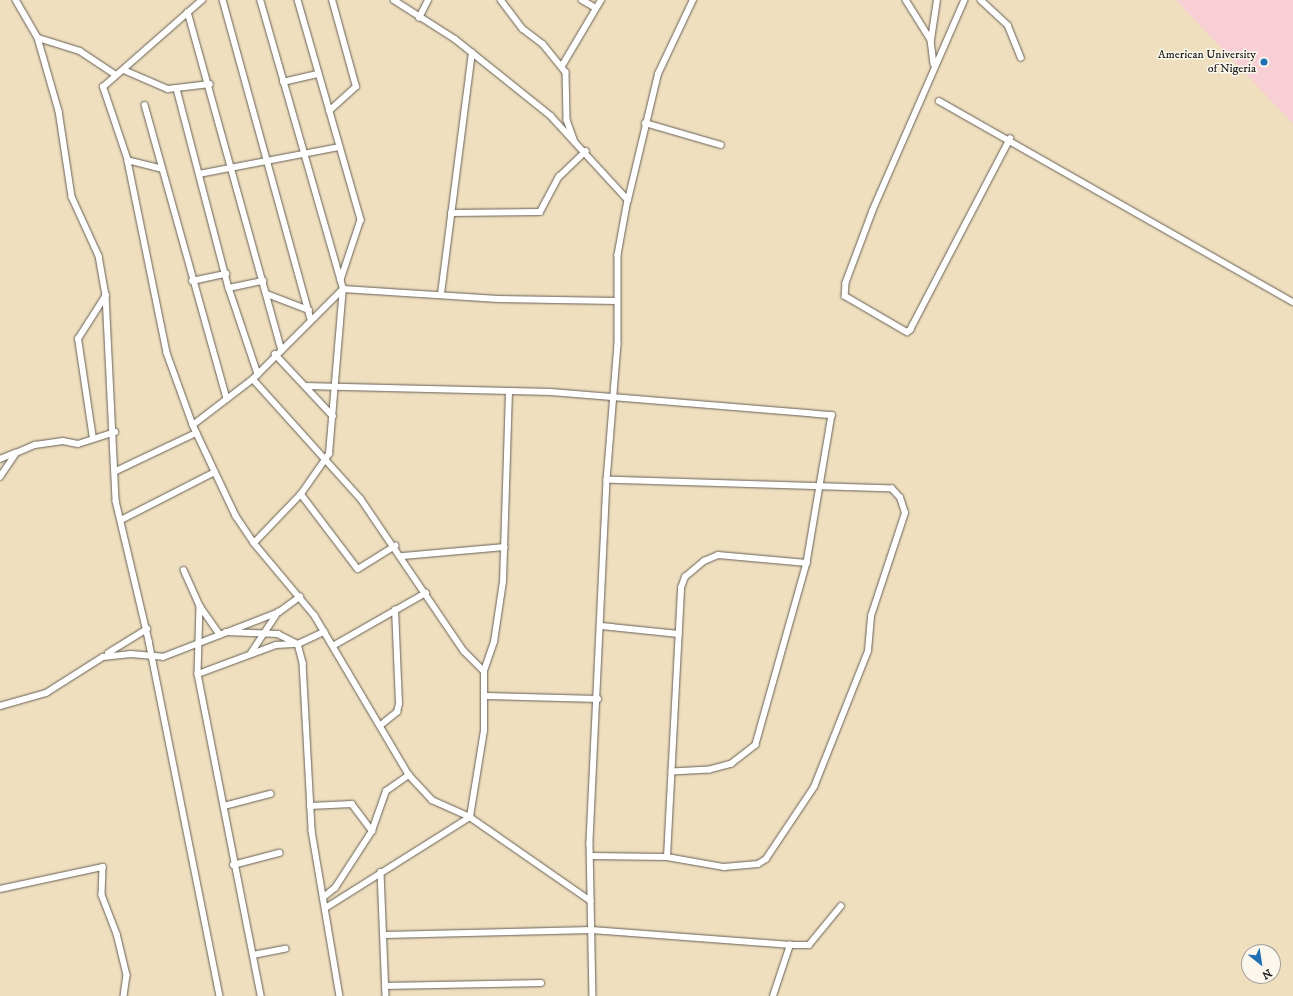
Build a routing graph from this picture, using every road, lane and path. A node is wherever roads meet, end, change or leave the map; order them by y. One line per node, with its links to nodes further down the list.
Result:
1 (16, 0): 20 (street)
2 (202, 0): 18 (street)
3 (223, 0): 43 (street)
4 (260, 0): 29 (street)
5 (298, 0): 27 (street)
6 (332, 0): 34 (street)
7 (394, 0): 19 (street)
8 (428, 0): 19 (street)
9 (501, 0): 25 (street)
10 (582, 0): 17 (street)
11 (601, 0): 17 (street)
12 (693, 0): 35 (street)
13 (906, 0): 21 (street)
14 (937, 0): 21 (street)
15 (965, 0): 24 (street)
16 (982, 0): 23 (street)
17 (596, 8): 25 (street)
18 (188, 12): 26 (street); 30 (street)
19 (419, 18): 22 (street)
20 (38, 38): 28 (street); 57 (street)
21 (932, 40): 24 (street)
22 (472, 53): 39 (street); 48 (street)
23 (1021, 57)
24 (934, 65): 36 (street)
25 (562, 66): 39 (street)
26 (124, 70): 28 (street); 31 (street)
27 (318, 74): 29 (street); 34 (street)
28 (116, 75): 42 (street)
29 (283, 82): 41 (street)
30 (210, 84): 31 (street); 44 (street)
31 (177, 89): 46 (street)
32 (939, 101): 36 (street)
33 (145, 105): 45 (street)
34 (329, 112): 38 (street)
35 (645, 123): 37 (street); 47 (street)
36 (1010, 140): 59 (street)
37 (721, 145)
38 (339, 147): 41 (street); 50 (street)
39 (577, 148): 40 (street)
40 (586, 151): 47 (street); 48 (street)
41 (304, 155): 43 (street); 50 (street)
42 (128, 161): 45 (street); 72 (street)
43 (270, 161): 44 (street); 60 (street)
44 (232, 165): 46 (street); 52 (street)
45 (162, 169): 51 (street)
46 (199, 174): 49 (street)
47 (628, 200): 58 (street)
48 (452, 213): 56 (street)
49 (226, 274): 51 (street); 53 (street)
50 (341, 280): 54 (street)
51 (192, 281): 70 (street)
52 (263, 281): 53 (street); 55 (street)
53 (229, 288): 64 (street)
54 (343, 289): 56 (street); 61 (street); 66 (street)
55 (267, 294): 60 (street); 62 (street)
56 (441, 294): 58 (street)
57 (106, 295): 73 (street); 75 (street)
58 (616, 301): 69 (street)
59 (1293, 302)
60 (309, 310): 61 (street)
61 (311, 319): 62 (street)
62 (281, 348): 63 (street)
63 (275, 354): 64 (street); 67 (street)
64 (258, 374): 65 (street)
65 (253, 379): 70 (street); 78 (street)
66 (337, 385): 67 (street); 68 (street); 71 (street)
67 (305, 386): 71 (street)
68 (509, 393): 69 (street); 88 (street)
69 (615, 396): 82 (street); 83 (street)
70 (228, 399): 72 (street)
71 (333, 416): 78 (street)
72 (193, 425): 74 (street)
73 (115, 432): 75 (street); 79 (street)
74 (196, 432): 79 (street); 80 (street)
75 (93, 439): 76 (street)
76 (16, 453): 77 (street); 81 (street)
77 (0, 459)
78 (326, 459): 84 (street); 87 (street)
79 (116, 471): 85 (street)
80 (214, 473): 85 (street); 86 (street)
81 (0, 477)
82 (607, 480): 83 (street); 97 (street)
83 (818, 484): 90 (street); 125 (street)
84 (301, 494): 86 (street); 87 (street)
85 (121, 520): 98 (street)
86 (254, 543): 93 (street)
87 (395, 546): 89 (street)
88 (505, 547): 89 (street); 110 (street)
89 (403, 556): 92 (street)
90 (807, 563): 101 (street); 116 (street)
91 (184, 570): 94 (street)
92 (426, 593): 95 (street); 110 (street)
93 (300, 597): 96 (street); 100 (street)
94 (200, 606): 102 (street); 104 (street)
95 (395, 610): 106 (street); 115 (street)
96 (279, 612): 99 (street); 103 (street)
97 (602, 626): 101 (street); 113 (street)
98 (146, 629): 108 (street); 109 (street)
99 (226, 632): 102 (street); 103 (street)
100 (324, 632): 105 (street); 106 (street)
101 (679, 634): 116 (street)
102 (220, 635): 104 (street)
103 (264, 636): 105 (street); 107 (street)
104 (201, 642): 109 (street); 111 (street)
105 (298, 644): 107 (street); 120 (street)
106 (333, 646): 115 (street)
107 (251, 653): 111 (street)
108 (103, 657): 109 (street); 114 (street)
109 (153, 658): 141 (street)
110 (484, 671): 112 (street)
111 (198, 674): 119 (street)
112 (487, 696): 113 (street); 121 (street)
113 (598, 700): 124 (street)
114 (0, 706)
115 (381, 725): 117 (street)
116 (672, 772): 125 (street)
117 (410, 775): 121 (street); 122 (street)
118 (270, 794): 119 (street)
119 (224, 806): 126 (street)
120 (310, 806): 122 (street); 129 (street)
121 (470, 818): 127 (street); 130 (street)
122 (372, 831): 129 (street)
123 (279, 853): 126 (street)
124 (591, 856): 125 (street); 130 (street)
125 (667, 857)
126 (234, 865): 137 (street)
127 (382, 872): 131 (street); 134 (street)
128 (0, 889): 140 (street)
129 (325, 896): 131 (street)
130 (591, 901): 133 (street)
131 (327, 906): 143 (street)
132 (841, 906): 135 (street)
133 (592, 930): 134 (street); 135 (street); 145 (street)
134 (385, 935): 139 (street)
135 (790, 945): 146 (street)
136 (285, 949): 137 (street)
137 (252, 955): 142 (street)
138 (541, 983): 139 (street)
139 (386, 986): 144 (street)
140 (124, 996)
141 (220, 996)
142 (261, 996)
143 (340, 996)
144 (386, 996)
145 (593, 996)
146 (773, 996)

